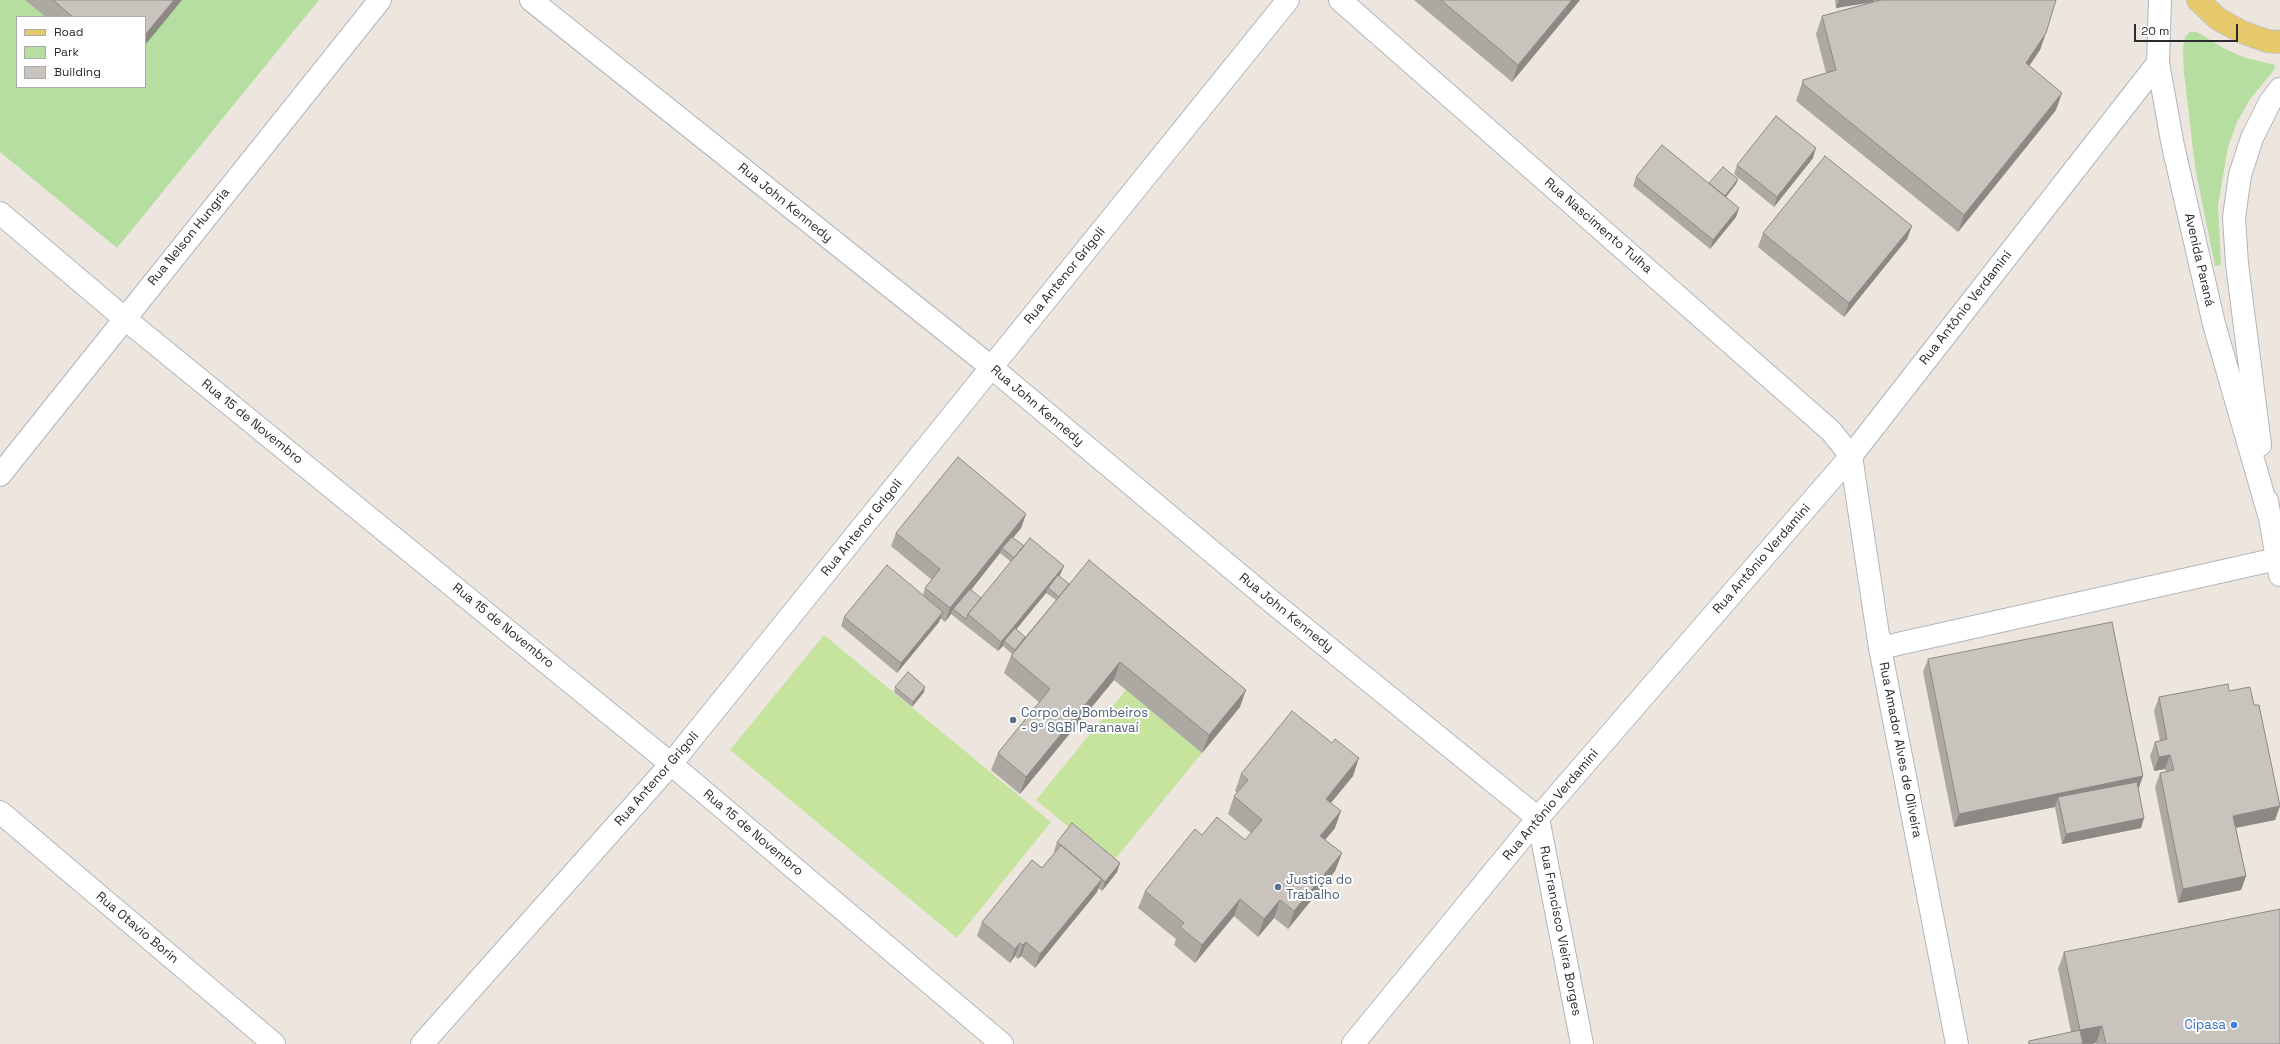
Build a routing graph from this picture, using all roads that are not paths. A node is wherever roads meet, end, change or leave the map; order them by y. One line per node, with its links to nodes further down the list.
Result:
1 (380, 0): 11 (street, Rua Nelson Hungria)
2 (531, 0): 12 (street, Rua John Kennedy)
3 (1288, 0): 12 (street, Rua Antenor Grigoli)
4 (1340, 0): 13 (street, Rua Nascimento Tulha)
5 (2160, 0): 8 (street, Avenida Paraná)
6 (2198, 0): 7 (main road)
7 (2280, 42)
8 (2158, 63): 13 (street, Rua Antônio Verdamini); 15 (street, Avenida Paraná)
9 (2280, 89): 15 (street, Avenida Paraná)
10 (0, 213): 11 (street, Rua 15 de Novembro)
11 (124, 318): 14 (street, Rua Nelson Hungria); 18 (street, Rua 15 de Novembro)
12 (991, 367): 18 (street, Rua Antenor Grigoli); 20 (street, Rua John Kennedy)
13 (1851, 456): 17 (street, Rua Amador Alves de Oliveira); 20 (street, Rua Antônio Verdamini)
14 (0, 475)
15 (2269, 515): 16 (street, Avenida Paraná)
16 (2278, 567): 17 (street)
17 (1880, 648): 26 (street, Rua Amador Alves de Oliveira)
18 (672, 764): 22 (street, Rua Antenor Grigoli); 23 (street, Rua 15 de Novembro)
19 (0, 812): 21 (street, Rua Otavio Borin)
20 (1538, 818): 24 (street, Rua Antônio Verdamini); 25 (street, Rua Francisco Vieira Borges)
21 (274, 1044)
22 (422, 1044)
23 (1002, 1044)
24 (1353, 1044)
25 (1582, 1044)
26 (1958, 1044)

